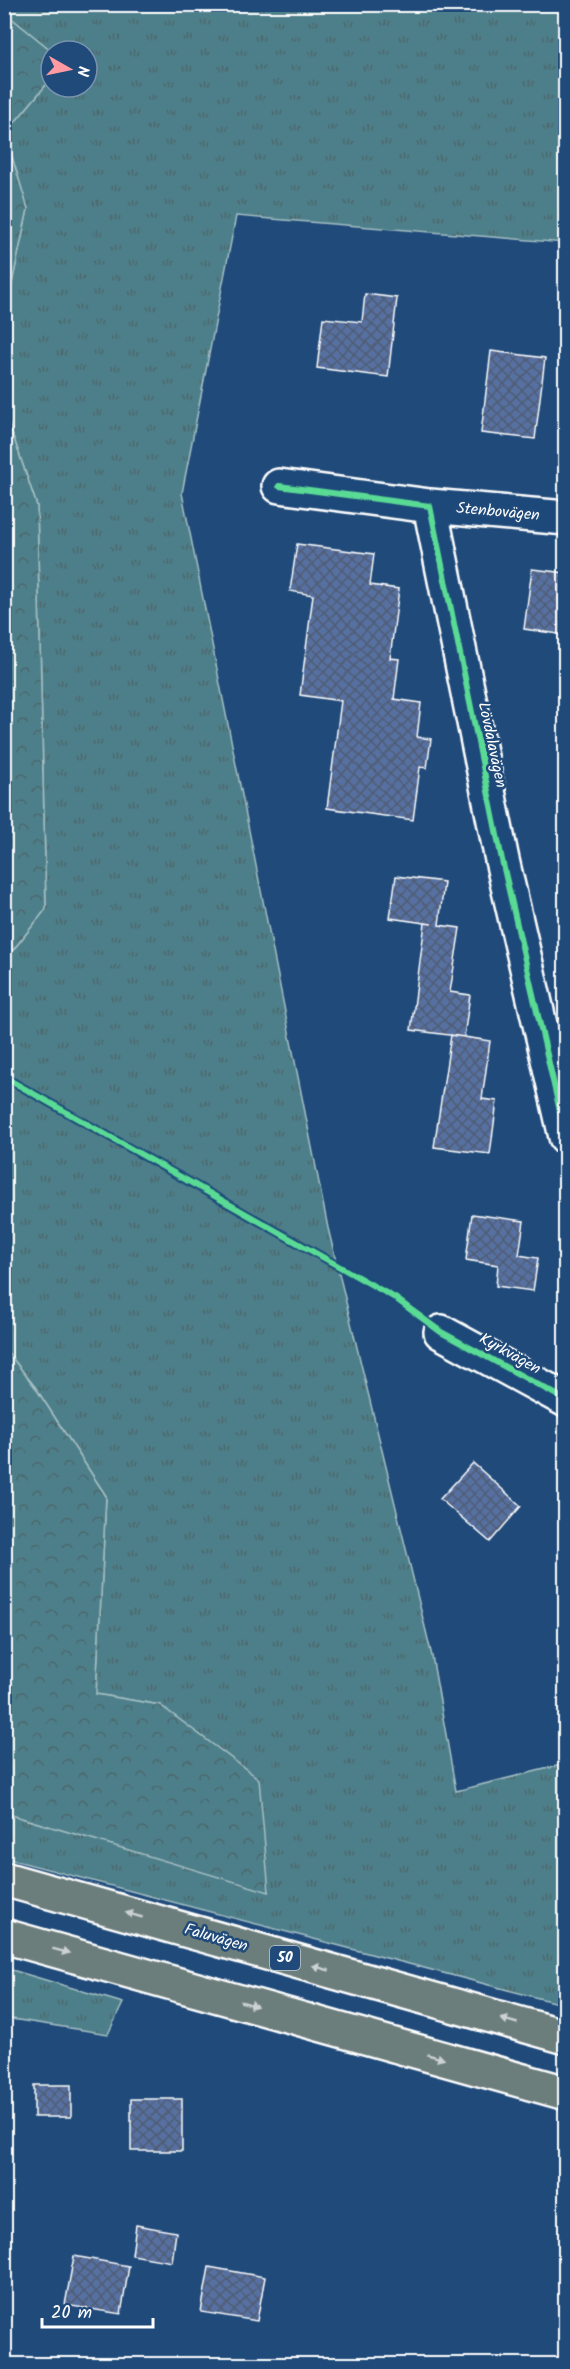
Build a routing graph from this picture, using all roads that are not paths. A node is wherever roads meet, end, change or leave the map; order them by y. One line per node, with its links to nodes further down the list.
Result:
1 (279, 486): 2 (street)
2 (430, 506): 3 (street, Stenbovägen); 4 (street, Lövdalavägen)
3 (566, 518)
4 (566, 1137)
5 (441, 1332): 6 (street, Kyrkvägen)
6 (566, 1400)
7 (4, 1879): 9 (highway, Faluvägen / 50, one-way to 7)
8 (4, 1936): 10 (highway, one-way to 10)
9 (566, 2037)
10 (566, 2093)

